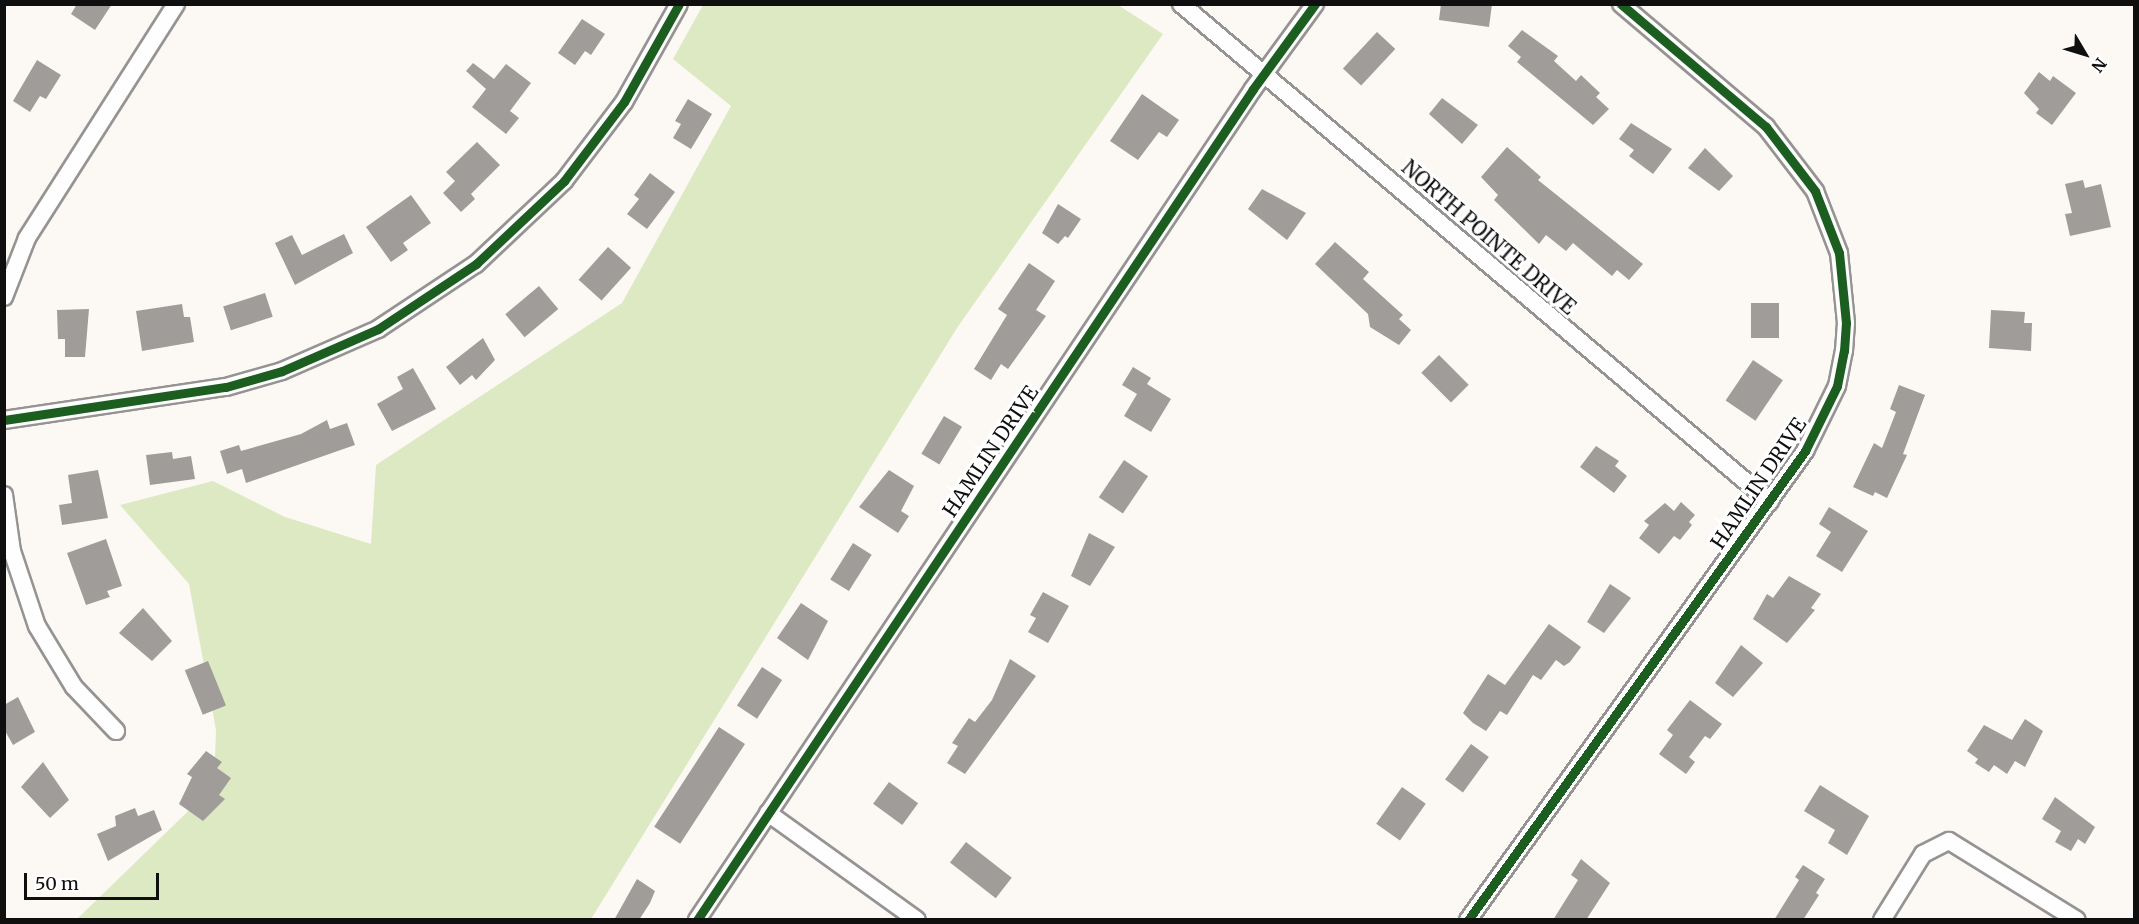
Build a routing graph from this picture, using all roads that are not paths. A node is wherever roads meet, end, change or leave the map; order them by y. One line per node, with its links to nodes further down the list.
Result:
1 (176, 4): 7 (street)
2 (679, 4): 8 (street)
3 (1181, 4): 6 (street, NORTH POINTE DRIVE)
4 (1316, 4): 6 (street, HAMLIN DRIVE)
5 (1621, 4): 10 (street, HAMLIN DRIVE)
6 (1264, 75): 10 (street, NORTH POINTE DRIVE); 12 (street, HAMLIN DRIVE)
7 (4, 297)
8 (4, 420)
9 (4, 495): 11 (street)
10 (1770, 502): 15 (street, HAMLIN DRIVE)
11 (116, 731)
12 (768, 813): 13 (street, HAMLIN DRIVE); 14 (street)
13 (697, 920)
14 (917, 920)
15 (1468, 920)
16 (1882, 920): 17 (street)
17 (2077, 920)

